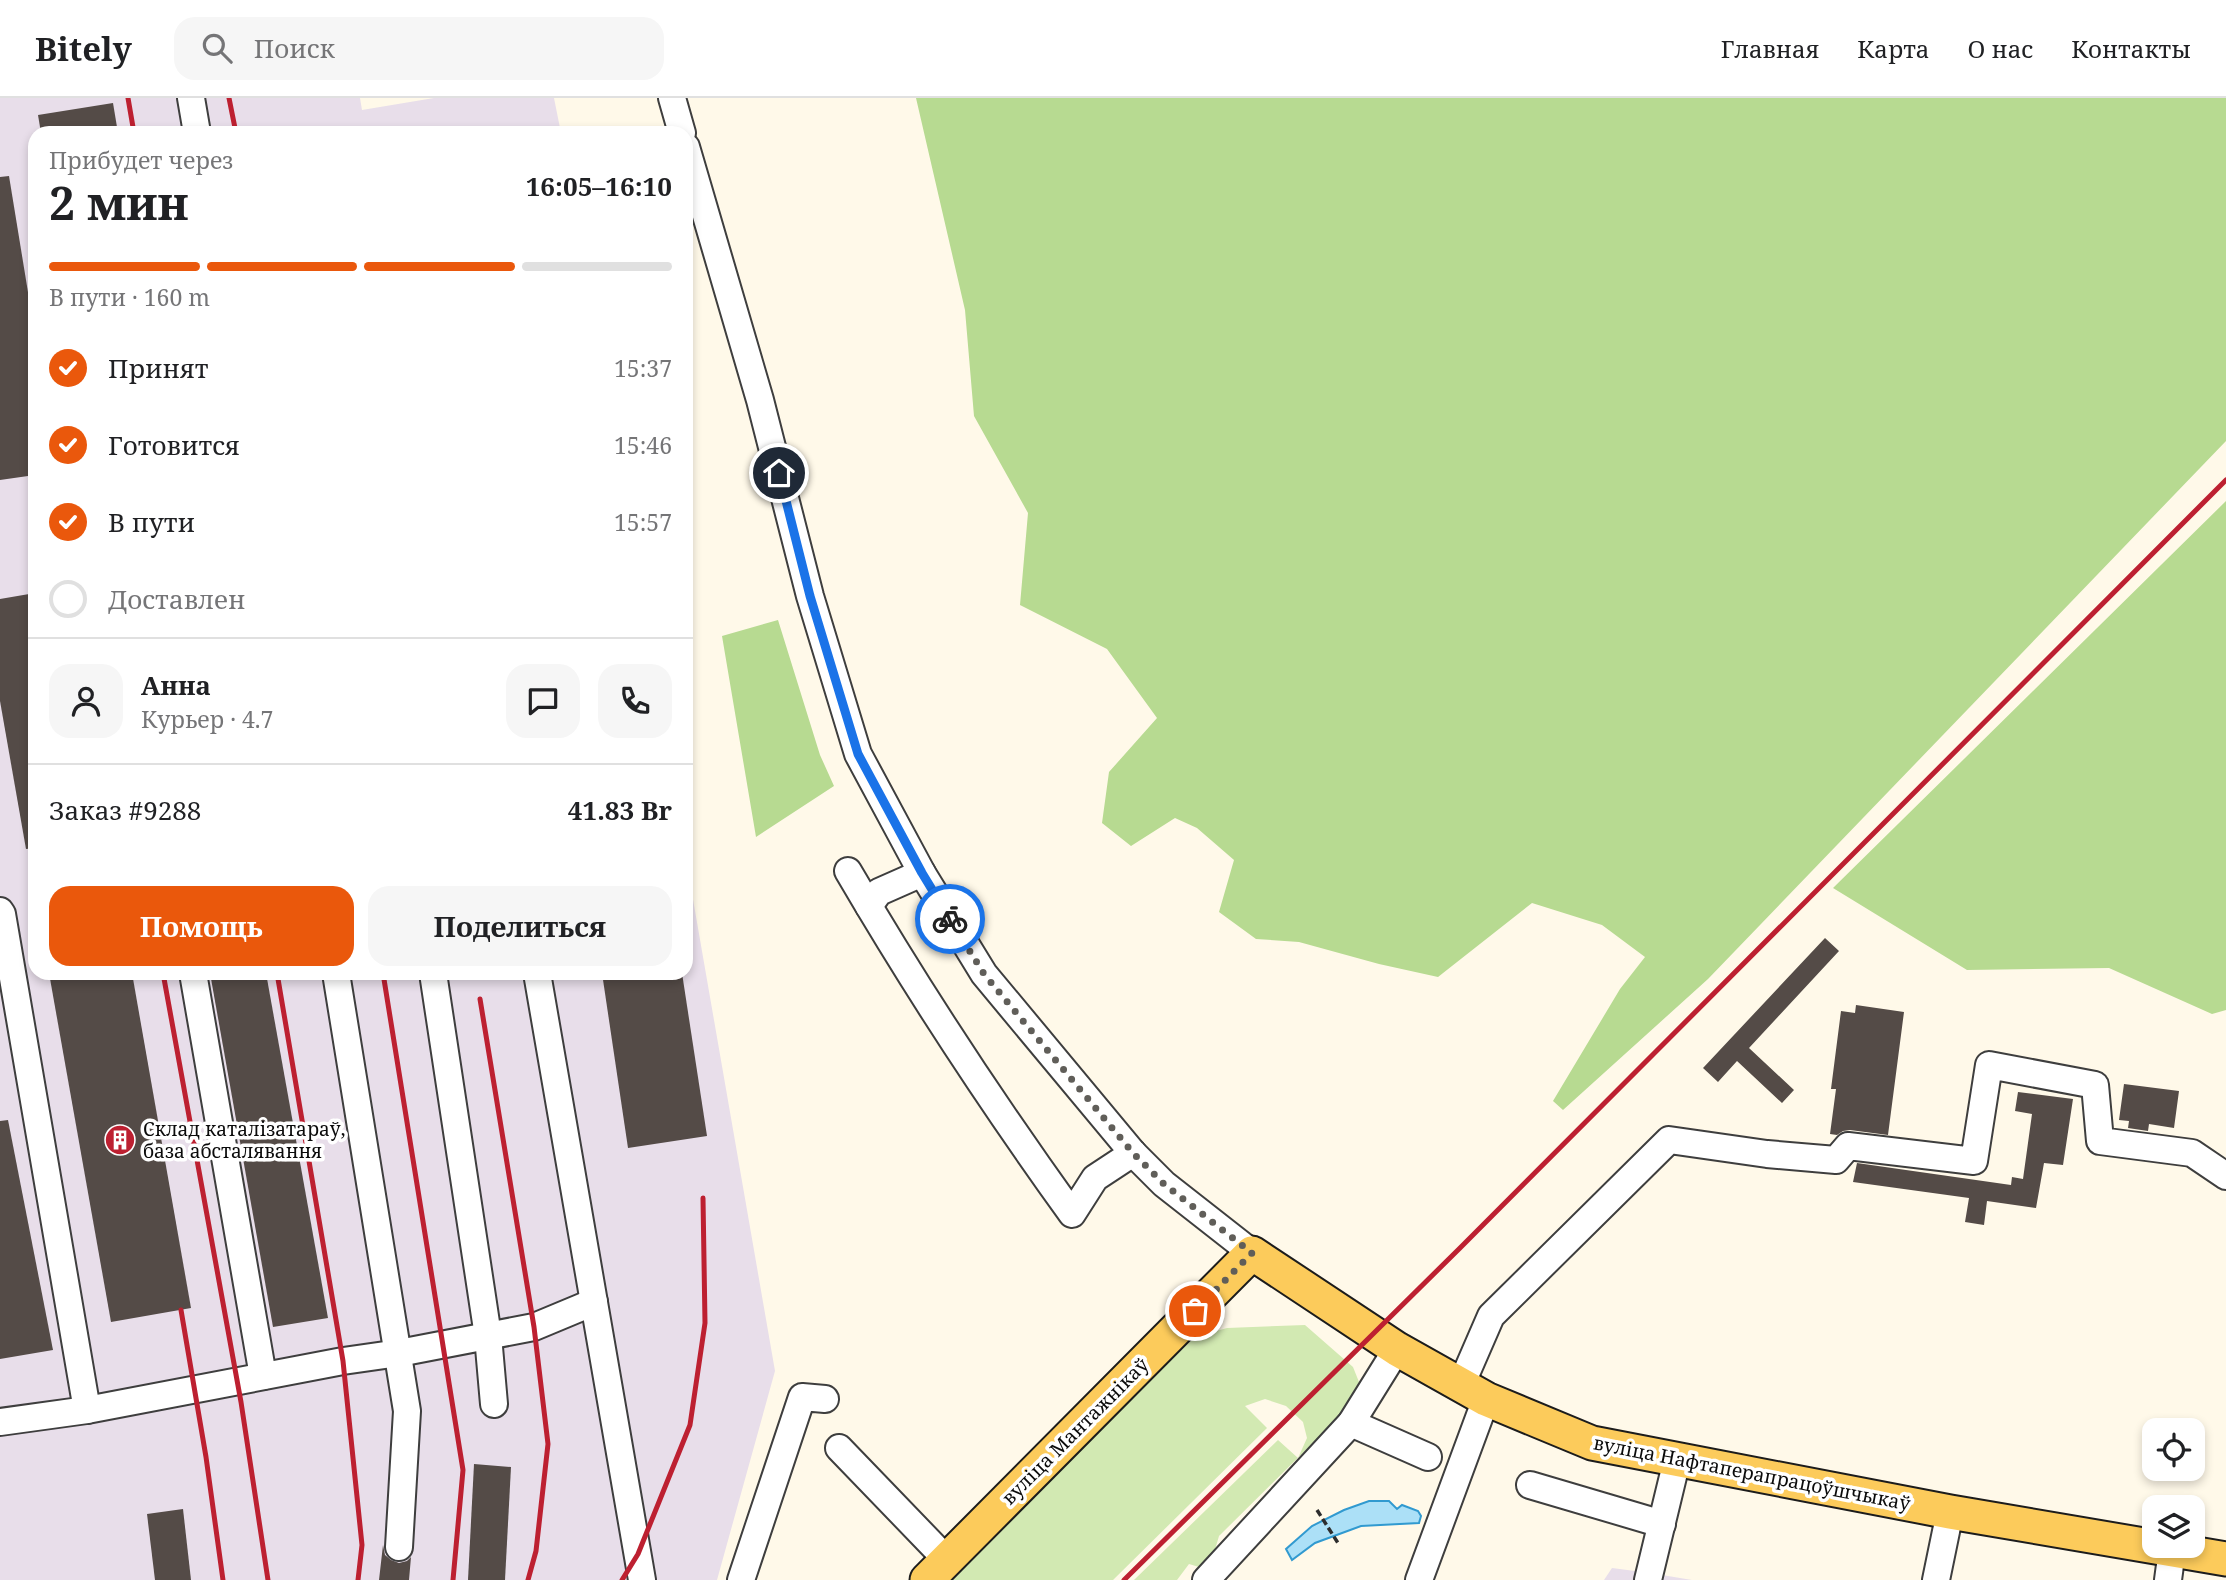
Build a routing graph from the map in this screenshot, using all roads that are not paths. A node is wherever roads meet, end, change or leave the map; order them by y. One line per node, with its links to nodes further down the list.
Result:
1 (191, 98): 3 (street)
2 (672, 98): 4 (street)
3 (196, 126)
4 (680, 126)
5 (693, 171): 7 (street, вуліца Нафтаперапрацоўшчыкаў)
6 (848, 871): 8 (street)
7 (922, 873): 8 (street); 14 (street, вуліца Нафтаперапрацоўшчыкаў)
8 (869, 906): 14 (street)
9 (0, 911): 25 (street)
10 (194, 980): 21 (street)
11 (337, 980): 20 (street)
12 (434, 980): 18 (street)
13 (538, 980): 17 (street)
14 (1133, 1153): 16 (street, вуліца Нафтаперапрацоўшчыкаў)
15 (2226, 1176): 22 (street)
16 (1252, 1253): 19 (main road, вуліца Нафтаперапрацоўшчыкаў); 37 (main road, вуліца Мантажнікаў)
17 (594, 1302): 18 (street); 38 (street)
18 (488, 1336): 20 (street); 24 (street)
19 (1396, 1349): 22 (main road, вуліца Нафтаперапрацоўшчыкаў); 27 (street)
20 (399, 1353): 21 (street); 34 (street)
21 (263, 1376): 25 (street)
22 (1474, 1392): 30 (main road, вуліца Нафтаперапрацоўшчыкаў); 41 (street)
23 (825, 1399): 39 (street)
24 (494, 1404)
25 (88, 1409): 26 (street)
26 (0, 1423)
27 (1351, 1423): 29 (street); 40 (street)
28 (839, 1448): 37 (street)
29 (1427, 1457)
30 (1677, 1460): 32 (main road, вуліца Нафтаперапрацоўшчыкаў); 33 (street)
31 (1530, 1485): 33 (street)
32 (1950, 1512): 36 (main road, вуліца Нафтаперапрацоўшчыкаў); 43 (street)
33 (1661, 1524): 42 (street)
34 (399, 1547)
35 (2226, 1559): 36 (main road, вуліца Нафтаперапрацоўшчыкаў)
36 (2170, 1565)
37 (937, 1570)
38 (642, 1580)
39 (741, 1580)
40 (1206, 1580)
41 (1419, 1580)
42 (1648, 1580)
43 (1936, 1580)

